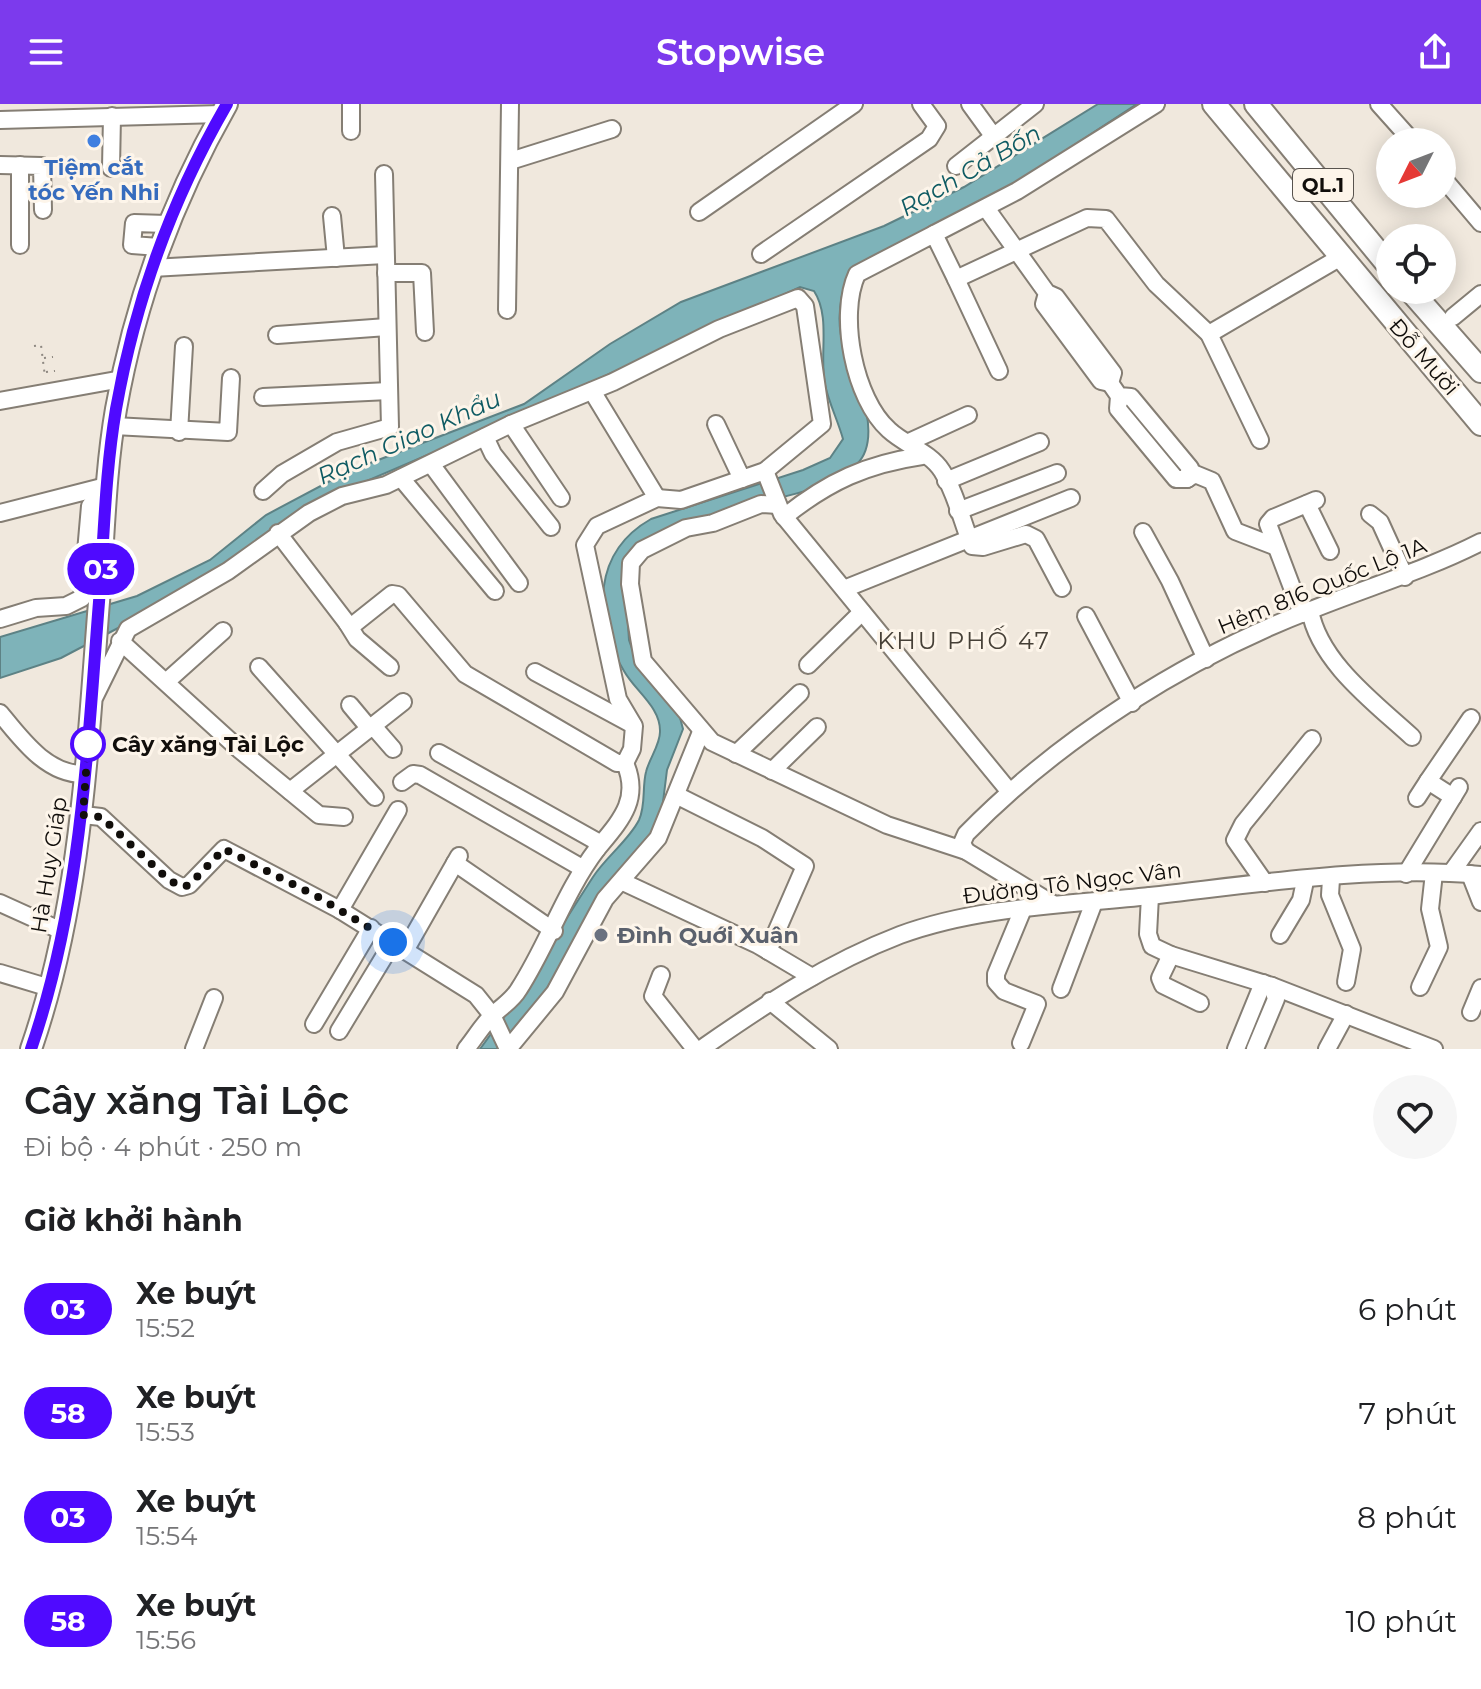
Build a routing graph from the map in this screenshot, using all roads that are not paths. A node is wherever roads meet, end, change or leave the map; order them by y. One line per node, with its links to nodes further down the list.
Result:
1 (351, 104): 20 (street)
2 (510, 104): 22 (street)
3 (854, 104): 31 (street)
4 (921, 104): 41 (street)
5 (970, 104): 21 (street)
6 (1035, 104): 21 (street)
7 (1156, 104): 29 (street)
8 (1256, 104): 40 (highway, QL.1)
9 (1275, 104): 35 (highway, QL.1)
10 (1379, 104): 18 (street)
11 (1218, 106): 44 (highway, Đỗ Mười / QL.1); 67 (highway, Đỗ Mười / QL.1)
12 (224, 109): 13 (street); 34 (main road)
13 (130, 110): 16 (street)
14 (42, 111): 15 (street); 17 (street)
15 (70, 111): 16 (street)
16 (112, 116): 26 (street)
17 (0, 120)
18 (1400, 128)
19 (612, 129): 22 (street)
20 (351, 131)
21 (994, 137): 25 (street)
22 (510, 161): 51 (street)
23 (0, 165): 24 (street)
24 (20, 165): 30 (street); 37 (street)
25 (956, 166)
26 (111, 168)
27 (384, 174): 42 (street)
28 (1456, 194): 33 (street)
29 (986, 208): 36 (street); 39 (street)
30 (43, 210)
31 (699, 212)
32 (332, 216): 43 (street)
33 (1481, 223)
34 (167, 224): 38 (main road); 38 (street)
35 (1376, 227)
36 (934, 234): 47 (street); 76 (street)
37 (20, 245)
38 (159, 247): 45 (main road)
39 (1016, 250): 47 (street); 55 (street); 99 (street)
40 (1376, 250)
41 (761, 254)
42 (385, 255): 43 (street); 46 (street)
43 (336, 258): 45 (street)
44 (1339, 258): 55 (street); 71 (highway, Đỗ Mười / QL.1)
45 (152, 268): 62 (main road)
46 (386, 273): 53 (street); 54 (street)
47 (956, 279): 59 (street)
48 (1481, 294): 52 (street)
49 (1427, 304): 52 (highway, Đỗ Mười)
50 (1437, 304): 52 (highway, Đỗ Mười)
51 (507, 310)
52 (1448, 322): 58 (highway, Đỗ Mười); 60 (highway, Đỗ Mười)
53 (387, 327): 56 (street); 63 (street)
54 (425, 332)
55 (1209, 334): 75 (street)
56 (277, 335)
57 (184, 346): 73 (street)
58 (1481, 348)
59 (999, 371)
60 (1481, 371)
61 (231, 378): 73 (street)
62 (122, 379): 66 (street); 72 (main road)
63 (389, 391): 65 (street); 86 (street)
64 (592, 391): 69 (street); 80 (street); 88 (street)
65 (263, 397)
66 (0, 401)
67 (1481, 402)
68 (968, 415): 76 (street)
69 (511, 424): 74 (street); 87 (street)
70 (716, 424): 83 (street)
71 (1481, 424)
72 (114, 426): 73 (street); 85 (main road)
73 (179, 432)
74 (485, 437): 79 (street); 94 (street)
75 (1260, 440)
76 (909, 442): 78 (street)
77 (1040, 442): 84 (street)
78 (922, 456): 84 (street); 90 (street)
79 (431, 464): 82 (street); 102 (street)
80 (766, 472): 83 (street); 90 (street)
81 (1057, 473): 91 (street)
82 (401, 478): 96 (street); 105 (street)
83 (742, 479): 88 (street)
84 (946, 481): 91 (street)
85 (106, 486): 92 (street); 109 (street); 119 (main road, Hà Huy Giáp)
86 (263, 491)
87 (561, 498)
88 (657, 498): 126 (street)
89 (1071, 498): 97 (street)
90 (781, 511): 104 (street); 129 (street)
91 (958, 511): 97 (street)
92 (0, 513)
93 (1370, 514): 101 (street)
94 (551, 527)
95 (1143, 532): 113 (street)
96 (278, 533): 110 (street); 112 (street)
97 (968, 537): 103 (street); 104 (street)
98 (1481, 542): 101 (street, Hẻm 816 Quốc Lộ 1A)
99 (1274, 546): 100 (street); 107 (street)
100 (1330, 551)
101 (1405, 577): 107 (street, Hẻm 816 Quốc Lộ 1A)
102 (519, 583)
103 (1062, 588)
104 (844, 589): 106 (street)
105 (495, 591)
106 (862, 612): 114 (street); 142 (street)
107 (1306, 612): 113 (street, Hẻm 816 Quốc Lộ 1A); 130 (street)
108 (1086, 616): 122 (street)
109 (0, 619)
110 (347, 623): 116 (street); 136 (street)
111 (223, 631): 118 (street)
112 (120, 641): 118 (street); 119 (street)
113 (1206, 659): 122 (street, Hẻm 816 Quốc Lộ 1A)
114 (808, 665)
115 (259, 667): 134 (street)
116 (390, 667)
117 (535, 672): 126 (street)
118 (166, 682): 141 (street)
119 (93, 692): 138 (main road, Hà Huy Giáp)
120 (800, 693): 135 (street)
121 (403, 702): 127 (street)
122 (1132, 703): 142 (street, Hẻm 816 Quốc Lộ 1A)
123 (350, 705): 127 (street)
124 (0, 713): 138 (street)
125 (1471, 718): 139 (street)
126 (634, 726): 136 (street)
127 (371, 727): 132 (street); 134 (street)
128 (817, 727): 137 (street)
129 (701, 732): 135 (street); 143 (street)
130 (1412, 737)
131 (1312, 739): 159 (street)
132 (393, 749)
133 (439, 753): 150 (street)
134 (339, 754): 141 (street); 144 (street)
135 (736, 754): 137 (street)
136 (625, 763): 150 (street)
137 (772, 771): 151 (street)
138 (86, 774): 147 (main road, Hà Huy Giáp)
139 (1428, 781): 145 (street); 154 (street)
140 (402, 782): 152 (street)
141 (290, 791): 148 (street)
142 (1009, 791): 151 (street, Hẻm 816 Quốc Lộ 1A)
143 (676, 795): 158 (street); 172 (street)
144 (375, 797)
145 (1417, 798)
146 (398, 810): 166 (street)
147 (83, 815): 166 (street); 169 (main road, Hà Huy Giáp)
148 (344, 817)
149 (1481, 831): 153 (street)
150 (597, 849): 152 (street)
151 (966, 851): 164 (street)
152 (582, 868): 168 (street)
153 (1442, 873): 154 (street, Đường Tô Ngọc Vân); 155 (street, Đường Tô Ngọc Vân); 179 (street)
154 (1406, 874): 156 (street, Đường Tô Ngọc Vân)
155 (1476, 874): 162 (street)
156 (1331, 879): 157 (street, Đường Tô Ngọc Vân); 177 (street)
157 (1305, 881): 159 (street, Đường Tô Ngọc Vân); 170 (street)
158 (623, 882): 172 (street); 196 (street)
159 (1265, 883): 160 (street, Đường Tô Ngọc Vân)
160 (1150, 896): 161 (street, Đường Tô Ngọc Vân); 173 (street)
161 (1094, 902): 164 (street, Đường Tô Ngọc Vân); 182 (street)
162 (1481, 902)
163 (0, 903): 169 (street)
164 (1053, 904): 165 (street, Đường Tô Ngọc Vân)
165 (1023, 909): 176 (street, Đường Tô Ngọc Vân); 191 (street)
166 (340, 910): 167 (street)
167 (371, 928): 171 (street); 189 (street)
168 (554, 931): 171 (street); 188 (street)
169 (64, 932): 180 (main road, Hà Huy Giáp)
170 (1280, 935)
171 (400, 945): 188 (street); 190 (street)
172 (768, 951): 176 (street)
173 (1171, 955): 178 (street); 185 (street)
174 (0, 973): 180 (street)
175 (661, 975): 197 (street)
176 (812, 977): 184 (street, Đường Tô Ngọc Vân)
177 (1346, 982)
178 (1268, 985): 187 (street); 199 (street); 200 (street)
179 (1420, 987)
180 (50, 988): 193 (main road, Hà Huy Giáp)
181 (1481, 988): 186 (street)
182 (1061, 989)
183 (214, 998): 194 (street)
184 (770, 1001): 197 (street, Đường Tô Ngọc Vân); 198 (street)
185 (1200, 1003)
186 (1471, 1012)
187 (1346, 1014): 192 (street); 201 (street)
188 (494, 1018): 195 (street); 196 (street)
189 (314, 1024)
190 (339, 1031)
191 (1021, 1043)
192 (1429, 1048)
193 (31, 1049)
194 (194, 1049)
195 (466, 1049)
196 (508, 1049)
197 (698, 1049)
198 (829, 1049)
199 (1236, 1049)
200 (1255, 1049)
201 (1327, 1049)

